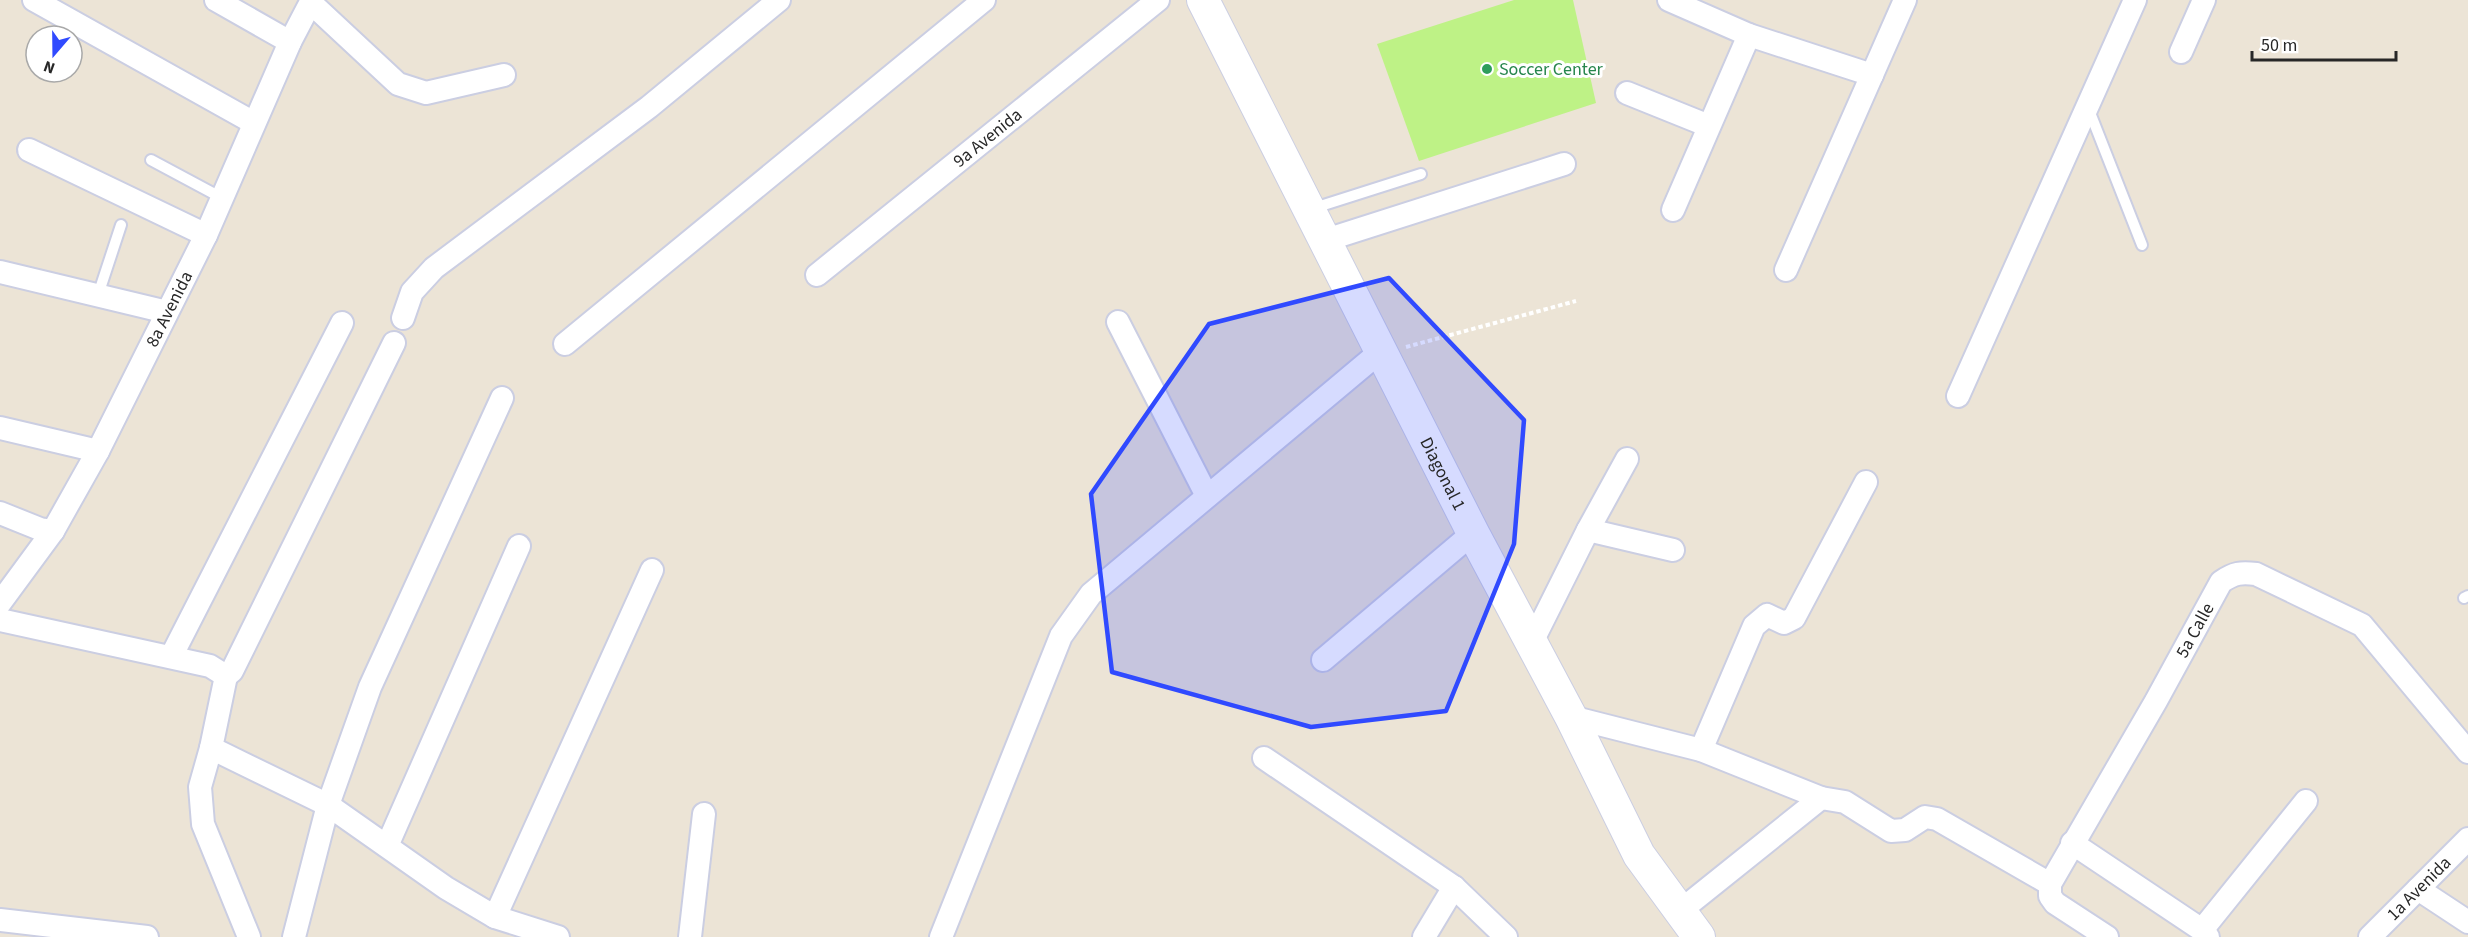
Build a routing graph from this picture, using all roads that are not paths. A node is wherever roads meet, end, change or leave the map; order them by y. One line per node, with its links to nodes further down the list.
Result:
1 (34, 0): 19 (street)
2 (216, 0): 13 (street)
3 (779, 0): 37 (street)
4 (984, 0): 41 (street)
5 (1158, 0): 34 (street, 9a Avenida)
6 (1203, 0): 26 (street, Diagonal 1)
7 (1669, 0): 12 (street)
8 (1905, 0): 16 (street)
9 (2135, 0): 18 (street)
10 (2204, 0): 14 (street)
11 (311, 1): 13 (street, 8a Avenida); 15 (street)
12 (1749, 34): 16 (street); 20 (street)
13 (290, 42): 19 (street, 8a Avenida)
14 (2181, 52)
15 (504, 75)
16 (1872, 75): 32 (street)
17 (1628, 93): 20 (street)
18 (2087, 107): 31 (lane); 43 (street)
19 (254, 123): 25 (street, 8a Avenida)
20 (1709, 126): 27 (street)
21 (29, 150): 29 (street)
22 (151, 160): 25 (lane)
23 (1564, 164): 30 (street)
24 (1421, 174): 26 (lane)
25 (222, 198): 29 (street, 8a Avenida)
26 (1310, 209): 30 (street, Diagonal 1)
27 (1673, 210)
28 (121, 225): 35 (lane)
29 (206, 235): 36 (street, 8a Avenida)
30 (1326, 240): 42 (street, Diagonal 1)
31 (2142, 245)
32 (1786, 270)
33 (0, 272): 35 (street)
34 (817, 275)
35 (98, 296): 36 (street)
36 (167, 312): 46 (street, 8a Avenida)
37 (403, 318)
38 (342, 322): 60 (street)
39 (1118, 322): 49 (street)
40 (394, 343): 62 (street)
41 (565, 344)
42 (1381, 352): 49 (street); 53 (street, Diagonal 1)
43 (1958, 396)
44 (502, 398): 70 (street)
45 (0, 429): 46 (street)
46 (98, 451): 52 (street, 8a Avenida)
47 (1627, 459): 51 (street)
48 (1866, 482): 65 (street)
49 (1207, 496): 88 (street)
50 (0, 513): 52 (street)
51 (1588, 530): 55 (street); 59 (street)
52 (53, 531): 57 (street, 8a Avenida)
53 (1473, 533): 59 (street, Diagonal 1); 61 (street)
54 (519, 546): 74 (street)
55 (1674, 550)
56 (652, 570): 79 (street)
57 (0, 603)
58 (0, 620): 60 (street)
59 (1531, 644): 63 (street, Diagonal 1)
60 (171, 657): 62 (street)
61 (1323, 660)
62 (226, 676): 64 (street)
63 (1571, 717): 65 (street); 78 (street, Diagonal 1)
64 (210, 748): 70 (street); 84 (street)
65 (1701, 750): 68 (street)
66 (2468, 752): 73 (street, 5a Calle)
67 (1264, 758): 76 (street)
68 (1821, 798): 75 (street); 78 (street)
69 (2306, 801): 82 (street)
70 (328, 805): 74 (street); 85 (street)
71 (704, 814): 87 (street)
72 (2468, 839): 77 (street, 1a Avenida)
73 (2072, 843): 75 (street, 5a Calle); 82 (street)
74 (387, 846): 79 (street)
75 (2050, 884): 92 (street)
76 (1454, 887): 89 (street); 90 (street)
77 (2418, 889): 81 (street); 93 (street, 1a Avenida)
78 (1680, 911): 91 (street, Diagonal 1)
79 (495, 917): 86 (street)
80 (0, 920): 83 (street)
81 (2468, 921)
82 (2205, 934)
83 (147, 937)
84 (249, 937)
85 (294, 937)
86 (553, 937)
87 (690, 937)
88 (940, 937)
89 (1424, 937)
90 (1506, 937)
91 (1699, 937)
92 (2107, 937)
93 (2370, 937)

